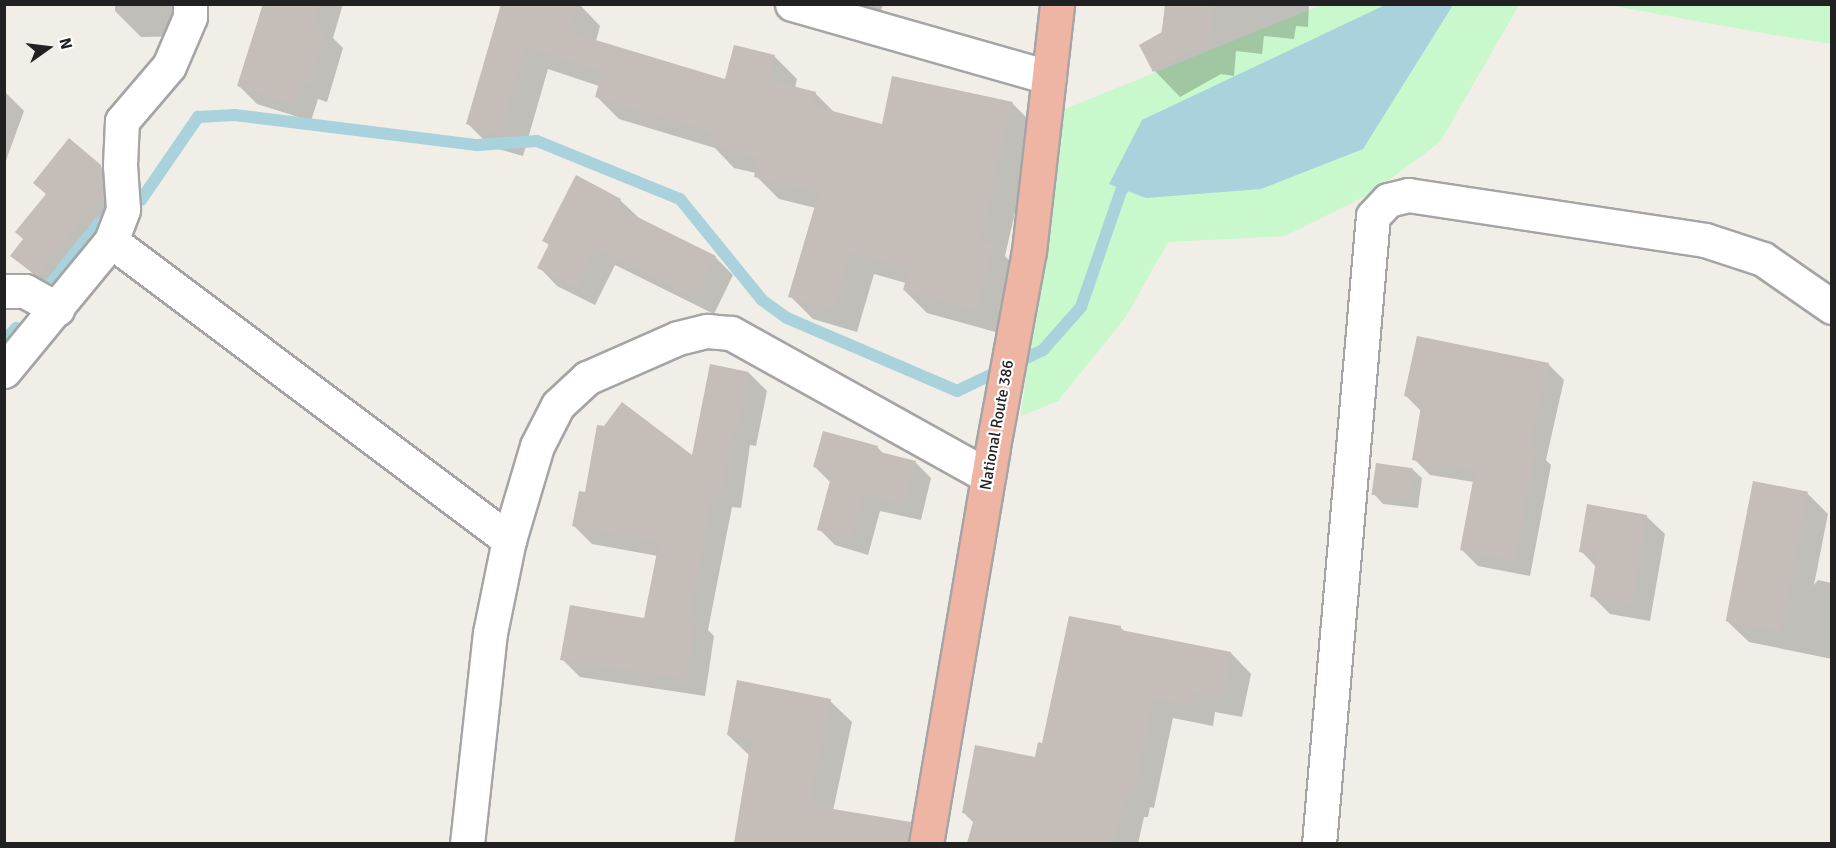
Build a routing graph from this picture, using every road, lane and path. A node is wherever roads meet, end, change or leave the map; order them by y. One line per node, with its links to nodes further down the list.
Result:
1 (190, 4): 5 (street)
2 (792, 4): 4 (street)
3 (1057, 4): 4 (highway, National Route 386)
4 (1049, 77): 10 (highway, National Route 386)
5 (111, 241): 8 (street); 11 (street)
6 (4, 291): 8 (street)
7 (1832, 307): 14 (street)
8 (57, 309): 9 (street)
9 (4, 371)
10 (990, 464): 11 (street); 13 (highway, National Route 386)
11 (509, 540): 12 (street)
12 (467, 843)
13 (926, 843)
14 (1319, 843)

